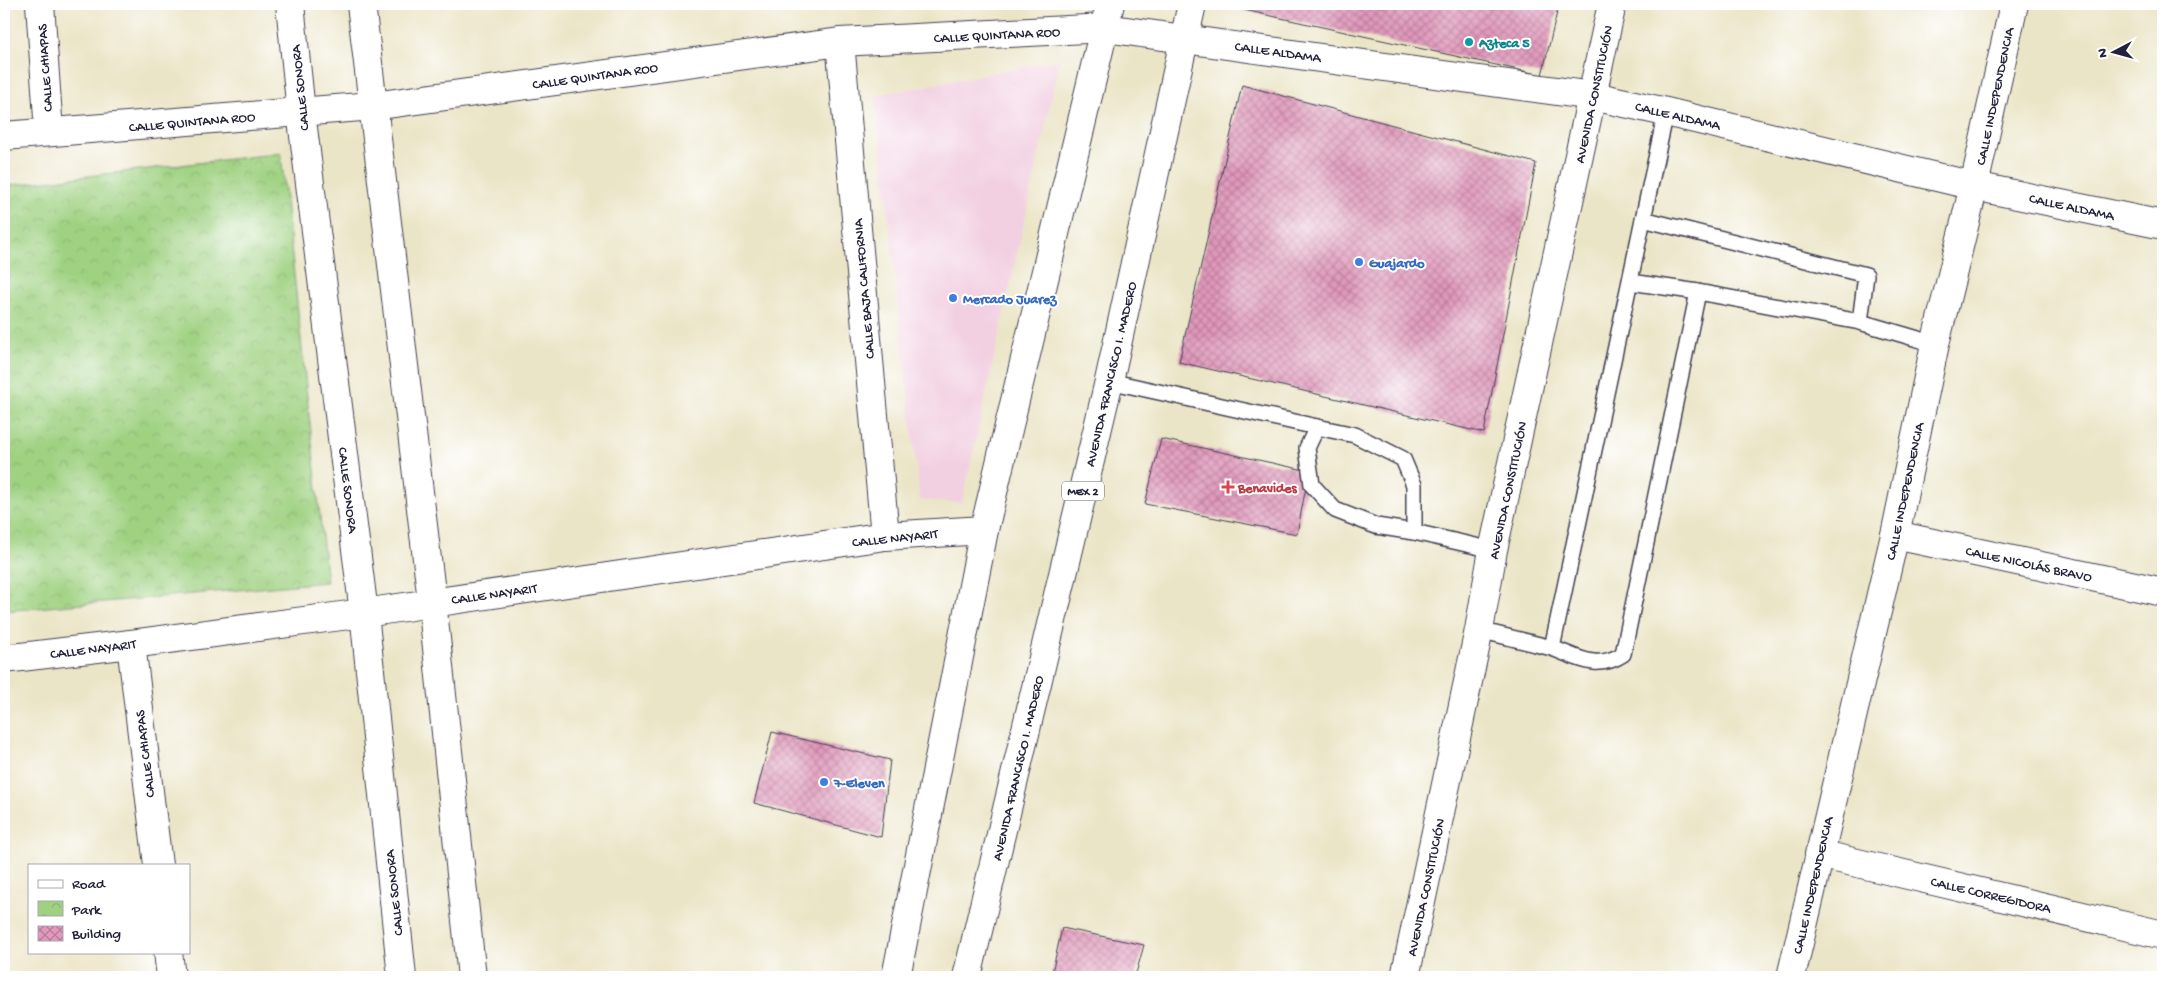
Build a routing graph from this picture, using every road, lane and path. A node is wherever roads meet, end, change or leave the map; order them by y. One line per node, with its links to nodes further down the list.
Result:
1 (40, 4): 14 (street, CALLE CHIAPAS)
2 (290, 4): 12 (street, CALLE SONORA)
3 (361, 4): 11 (street)
4 (1192, 4): 8 (street, AVENIDA FRANCISCO I. MADERO / MEX 2)
5 (1612, 4): 10 (street, AVENIDA CONSTITUCIÓN)
6 (2014, 4): 16 (street, CALLE INDEPENDENCIA)
7 (1108, 16): 8 (street, CALLE QUINTANA ROO); 9 (street, CALLE QUINTANA ROO); 25 (street)
8 (1186, 38): 10 (street, CALLE ALDAMA); 23 (street, AVENIDA FRANCISCO I. MADERO / MEX 2)
9 (840, 42): 11 (street, CALLE QUINTANA ROO); 28 (street, CALLE BAJA CALIFORNIA)
10 (1593, 96): 13 (street, CALLE ALDAMA); 29 (street, AVENIDA CONSTITUCIÓN)
11 (373, 106): 12 (street, CALLE QUINTANA ROO); 31 (street)
12 (301, 112): 14 (street, CALLE QUINTANA ROO); 32 (street, CALLE SONORA)
13 (1666, 112): 16 (street, CALLE ALDAMA); 17 (lane)
14 (49, 132): 15 (street, CALLE QUINTANA ROO)
15 (4, 136)
16 (1974, 186): 18 (street, CALLE ALDAMA); 22 (street, CALLE INDEPENDENCIA)
17 (1643, 220): 19 (lane); 21 (lane)
18 (2163, 225)
19 (1631, 282): 20 (lane); 35 (lane)
20 (1698, 292): 21 (lane); 35 (lane)
21 (1860, 322): 22 (lane)
22 (1936, 344): 27 (street, CALLE INDEPENDENCIA)
23 (1109, 381): 24 (lane); 45 (street, AVENIDA FRANCISCO I. MADERO / MEX 2)
24 (1317, 427): 26 (lane); 26 (lane)
25 (984, 530): 28 (street, CALLE NAYARIT); 44 (street)
26 (1414, 532): 29 (lane)
27 (1895, 535): 30 (street, CALLE NICOLÁS BRAVO); 37 (street, CALLE INDEPENDENCIA)
28 (885, 536): 31 (street, CALLE NAYARIT)
29 (1493, 550): 33 (street, AVENIDA CONSTITUCIÓN)
30 (2163, 592)
31 (432, 602): 32 (street, CALLE NAYARIT); 43 (street)
32 (364, 613): 34 (street, CALLE NAYARIT); 42 (street, CALLE SONORA)
33 (1479, 630): 35 (lane); 46 (street, AVENIDA CONSTITUCIÓN)
34 (131, 644): 36 (street, CALLE NAYARIT); 38 (street, CALLE CHIAPAS)
35 (1552, 648)
36 (4, 659)
37 (1819, 854): 39 (street, CALLE CORREGIDORA); 47 (street, CALLE INDEPENDENCIA)
38 (158, 864)
39 (2163, 935)
40 (168, 954): 41 (street)
41 (171, 977)
42 (402, 977)
43 (472, 977)
44 (896, 977)
45 (967, 977)
46 (1405, 977)
47 (1791, 977)

